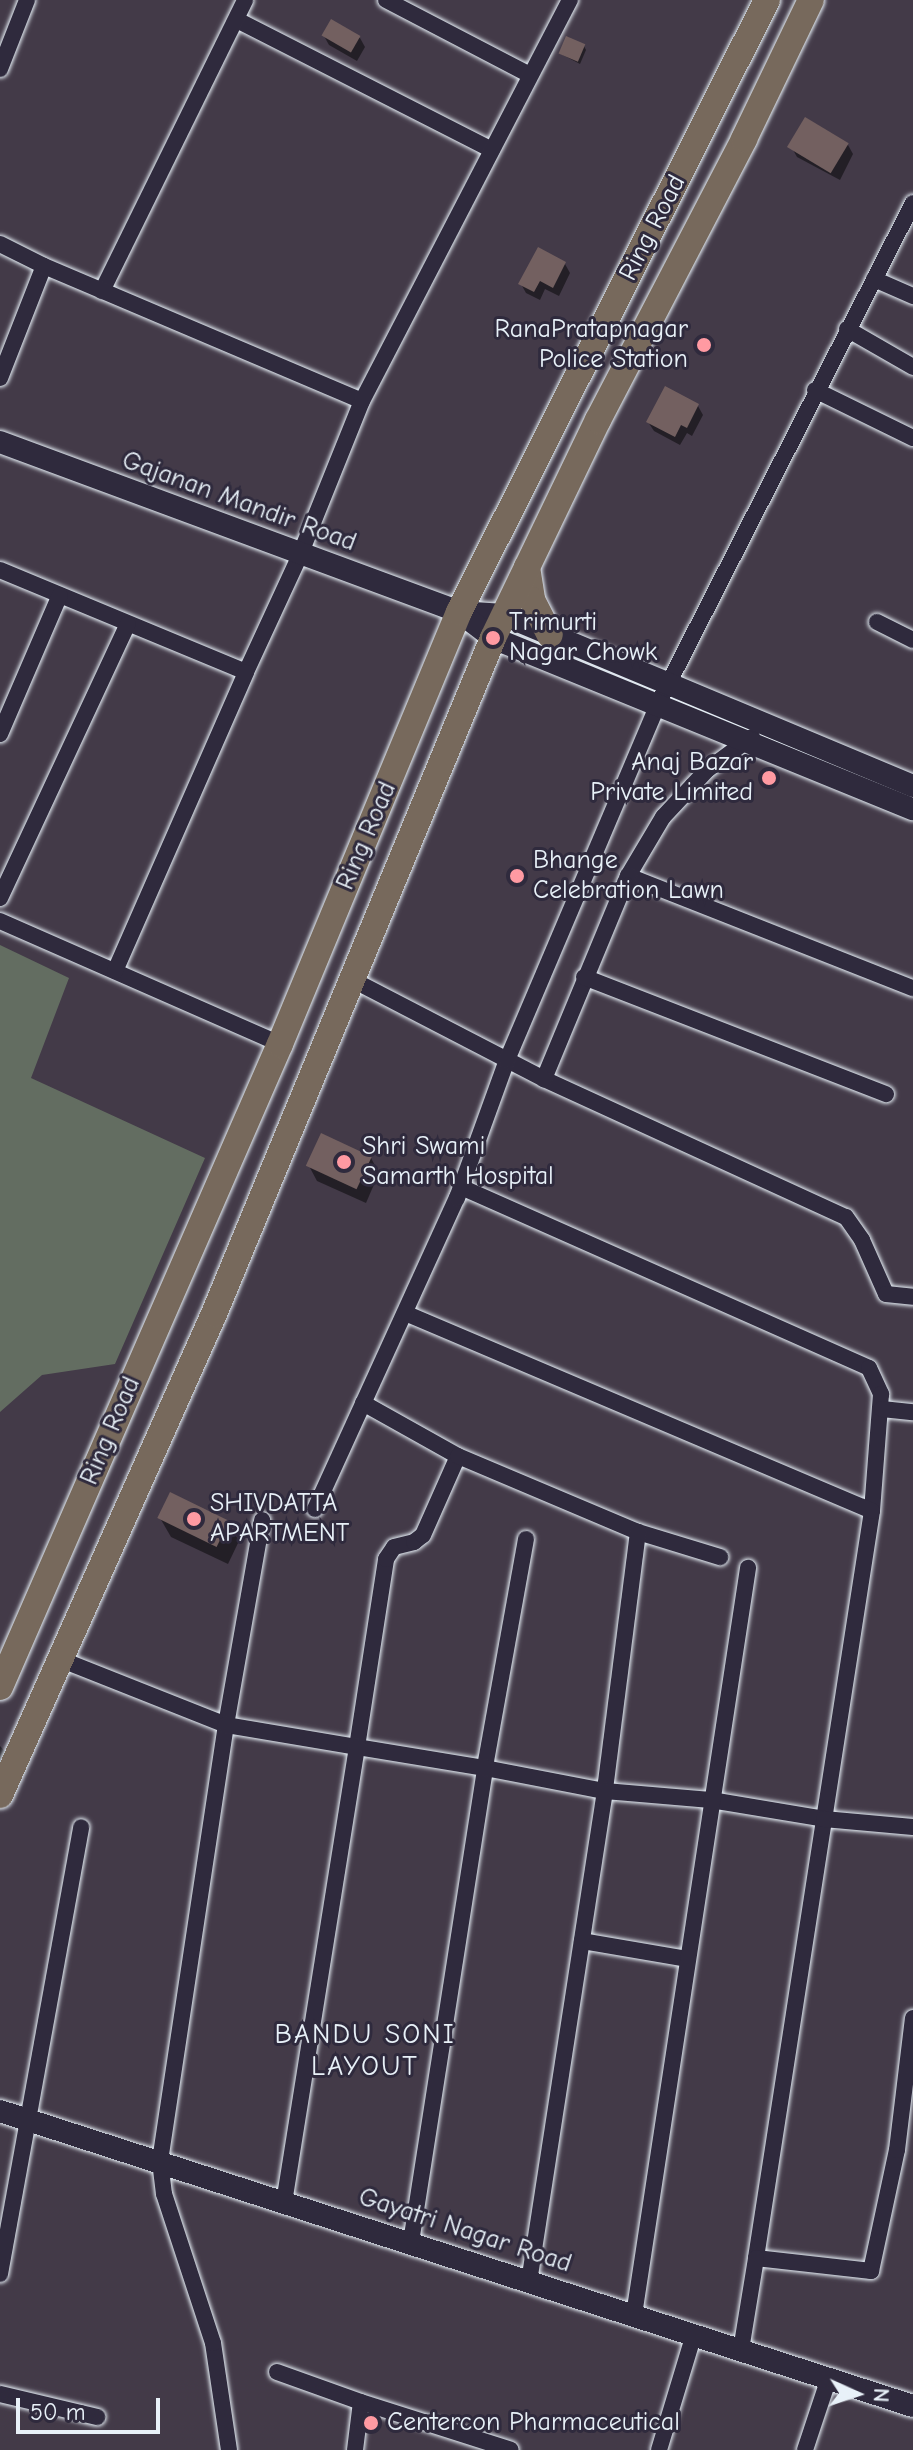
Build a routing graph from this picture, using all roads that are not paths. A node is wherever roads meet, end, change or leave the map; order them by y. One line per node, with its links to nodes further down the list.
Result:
1 (27, 0): 8 (street)
2 (245, 0): 7 (street)
3 (386, 0): 9 (street)
4 (570, 0): 9 (street)
5 (767, 0): 28 (main road, Ring Road)
6 (811, 0): 25 (main road)
7 (237, 20): 10 (street); 15 (street)
8 (0, 69)
9 (530, 75): 10 (street)
10 (492, 150): 21 (street)
11 (911, 211): 14 (street)
12 (0, 244): 13 (street)
13 (44, 266): 15 (street); 19 (street)
14 (874, 279): 16 (street); 17 (street)
15 (102, 291): 21 (street)
16 (913, 296)
17 (847, 329): 18 (street); 20 (street)
18 (913, 367)
19 (0, 378)
20 (815, 390): 22 (street); 35 (street)
21 (362, 401): 24 (street)
22 (913, 438)
23 (0, 442): 24 (street, Gajanan Mandir Road)
24 (300, 555): 28 (street, Gajanan Mandir Road); 34 (street)
25 (527, 567): 31 (main road); 32 (main road)
26 (0, 570): 27 (street)
27 (60, 595): 30 (street); 37 (street)
28 (459, 612): 31 (street, Gajanan Mandir Road); 48 (main road, Ring Road)
29 (877, 622): 33 (street)
30 (128, 624): 34 (street); 42 (street)
31 (499, 627): 32 (street); 35 (street); 46 (main road)
32 (550, 635): 35 (street)
33 (913, 640)
34 (246, 672): 44 (street)
35 (663, 694): 36 (street); 38 (street); 49 (street)
36 (766, 725): 38 (street); 39 (street)
37 (0, 734)
38 (746, 742): 40 (street); 41 (street)
39 (913, 786)
40 (913, 809)
41 (628, 876): 45 (street); 47 (street)
42 (0, 898)
43 (0, 921): 44 (street)
44 (115, 971): 48 (street)
45 (584, 977): 49 (street); 50 (street)
46 (353, 980): 49 (street); 65 (main road)
47 (913, 988)
48 (280, 1044): 66 (main road, Ring Road)
49 (526, 1070): 51 (street); 52 (street)
50 (886, 1094)
51 (461, 1187): 53 (street); 55 (street)
52 (913, 1297)
53 (405, 1313): 54 (street); 59 (street)
54 (363, 1403): 57 (street); 58 (street)
55 (882, 1409): 56 (street); 59 (street)
56 (913, 1412)
57 (458, 1456): 61 (street); 68 (street)
58 (315, 1509)
59 (872, 1511): 73 (street)
60 (262, 1520): 67 (street)
61 (638, 1532): 63 (street); 70 (street)
62 (526, 1539): 69 (street)
63 (720, 1557)
64 (748, 1568): 72 (street)
65 (62, 1660): 67 (street); 71 (main road)
66 (0, 1687)
67 (226, 1725): 68 (street); 82 (street)
68 (357, 1747): 69 (street); 83 (street)
69 (485, 1768): 70 (street); 84 (street)
70 (605, 1791): 72 (street); 76 (street)
71 (0, 1795)
72 (711, 1800): 73 (street); 77 (street)
73 (824, 1819): 75 (street); 85 (street)
74 (81, 1827): 80 (street)
75 (913, 1827)
76 (582, 1941): 77 (street); 87 (street)
77 (687, 1959): 88 (street)
78 (913, 2018): 81 (street)
79 (0, 2111): 80 (street, Gayatri Nagar Road)
80 (26, 2117): 82 (street, Gayatri Nagar Road); 86 (street)
81 (905, 2150): 85 (street)
82 (160, 2161): 83 (street, Gayatri Nagar Road); 97 (street)
83 (284, 2201): 84 (street, Gayatri Nagar Road)
84 (411, 2242): 87 (street, Gayatri Nagar Road)
85 (756, 2258): 90 (street)
86 (0, 2274)
87 (529, 2281): 88 (street, Gayatri Nagar Road)
88 (634, 2315): 89 (street, Gayatri Nagar Road)
89 (694, 2334): 90 (street, Gayatri Nagar Road); 100 (street)
90 (741, 2350): 92 (street, Gayatri Nagar Road)
91 (277, 2372): 94 (street)
92 (829, 2378): 95 (street, Gayatri Nagar Road); 101 (street)
93 (0, 2394): 96 (street)
94 (361, 2402): 98 (street); 99 (street)
95 (913, 2406)
96 (97, 2417)
97 (229, 2450)
98 (355, 2450)
99 (511, 2450)
100 (659, 2450)
101 (805, 2450)

